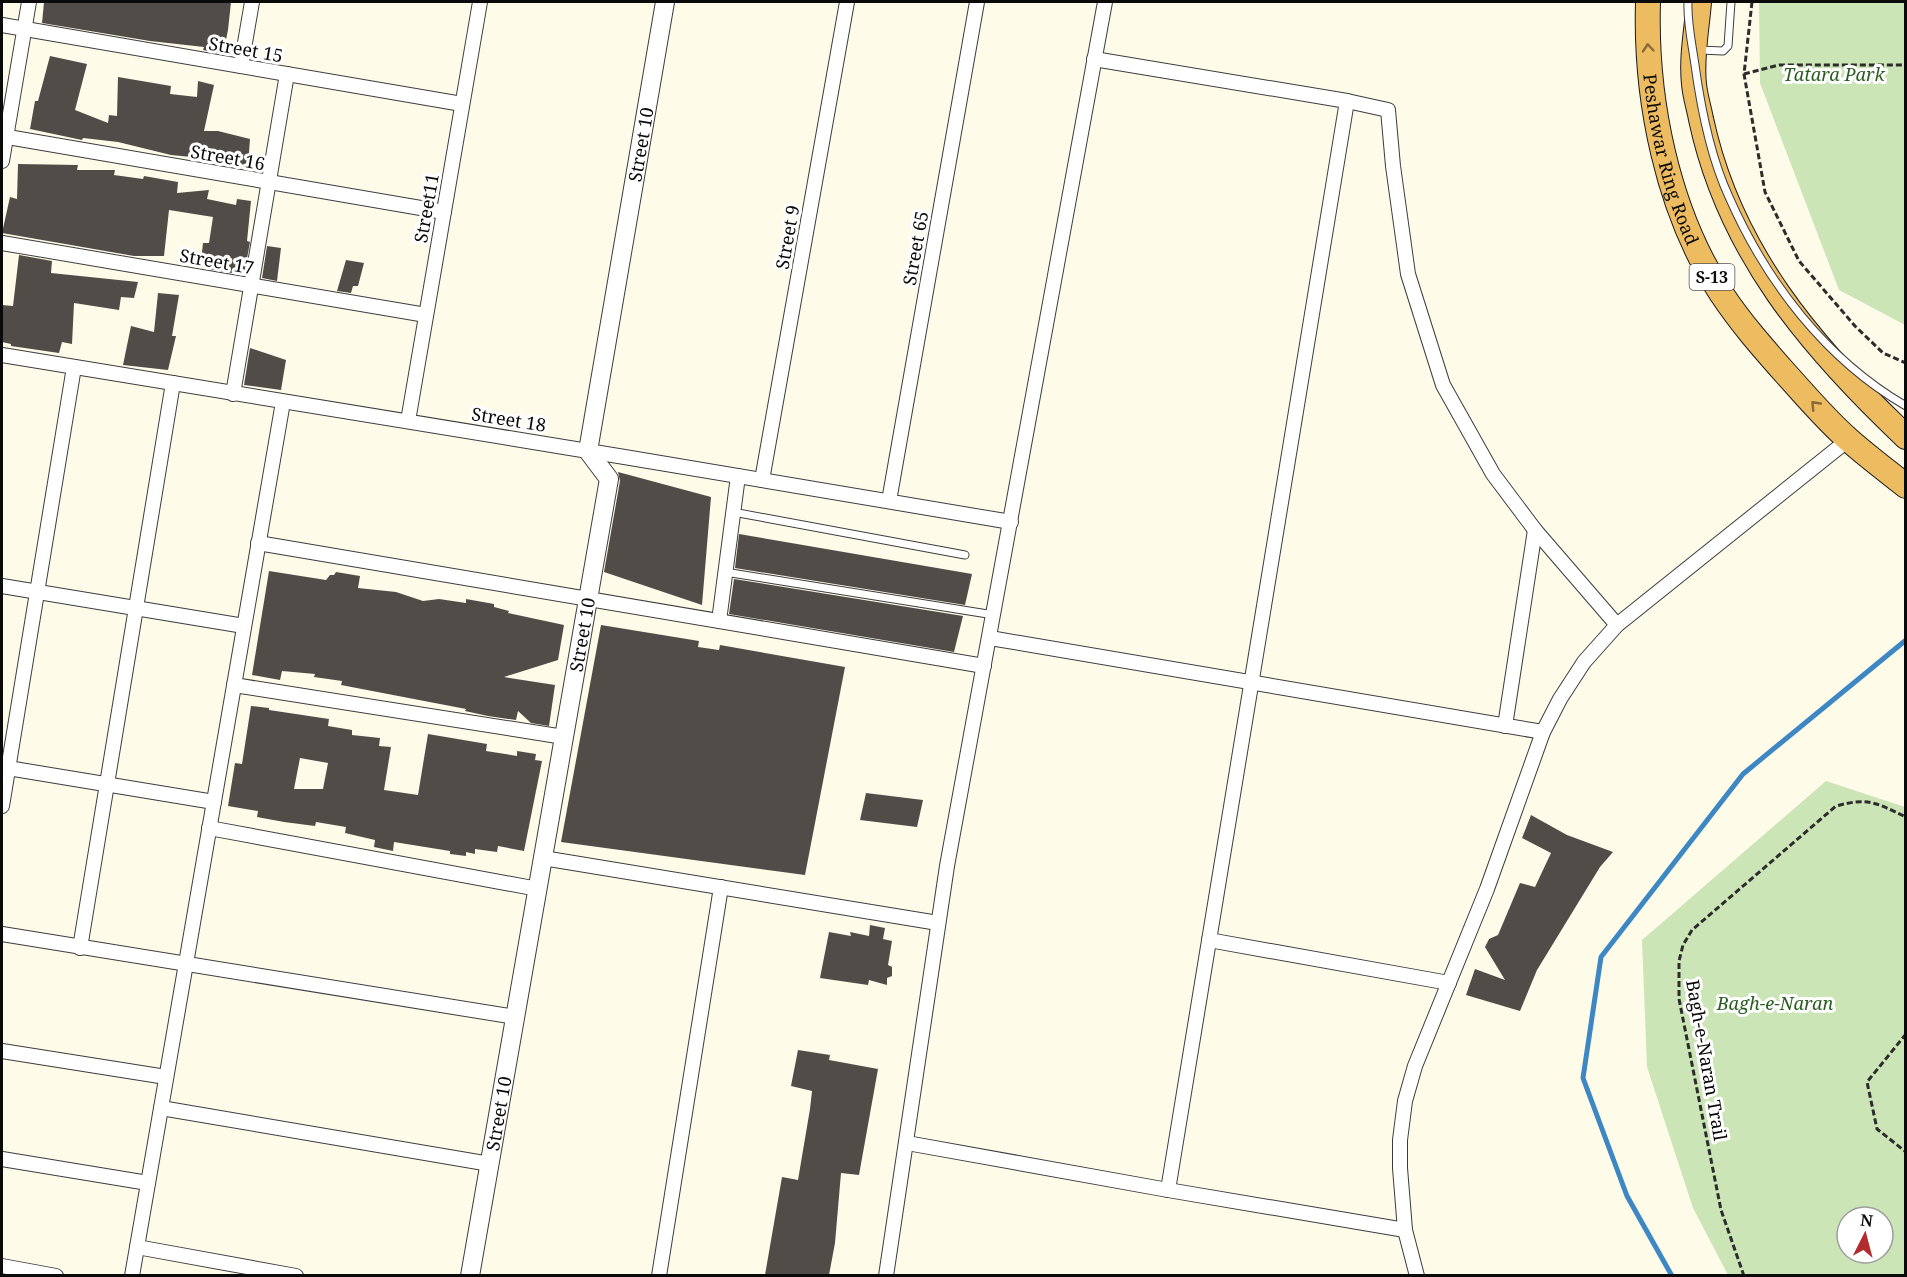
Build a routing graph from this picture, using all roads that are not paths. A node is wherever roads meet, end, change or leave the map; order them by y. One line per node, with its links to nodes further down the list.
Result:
1 (29, 2): 13 (street)
2 (252, 2): 16 (street)
3 (480, 2): 19 (street, Street11)
4 (664, 2): 38 (street, Street 10)
5 (847, 2): 40 (street, Street 9)
6 (977, 2): 42 (street, Street 65)
7 (1105, 2): 15 (street)
8 (1648, 2): 37 (highway, Peshawar Ring Road / S-13, one-way to 8)
9 (1688, 2): 33 (lane, bridge)
10 (1699, 2): 14 (highway, Peshawar Ring Road / S-13)
11 (1731, 2): 14 (lane)
12 (2, 25): 13 (street, Street 15)
13 (24, 29): 16 (street, Street 15); 20 (street)
14 (1694, 50): 29 (highway, Peshawar Ring Road / S-13)
15 (1094, 59): 18 (street); 44 (street)
16 (241, 66): 17 (street, Street 15)
17 (287, 74): 19 (street, Street 15); 22 (street)
18 (1347, 101): 45 (street); 59 (street)
19 (462, 104): 23 (street, Street11)
20 (4, 137): 21 (street); 22 (street, Street 16)
21 (2, 161)
22 (269, 182): 23 (street, Street 16); 25 (street)
23 (444, 212): 26 (street, Street11)
24 (2, 243): 25 (street, Street 17)
25 (251, 286): 26 (street, Street 17); 31 (street)
26 (426, 315): 35 (street, Street11)
27 (2, 355): 28 (street, Street 18)
28 (74, 367): 30 (street, Street 18); 50 (street)
29 (1852, 382): 34 (highway); 36 (highway, Peshawar Ring Road / S-13)
30 (173, 383): 31 (street, Street 18); 52 (street)
31 (233, 394): 32 (street, Street 18)
32 (283, 402): 35 (street, Street 18); 46 (street)
33 (1905, 406)
34 (1905, 416)
35 (408, 420): 38 (street, Street 18)
36 (1905, 437)
37 (1848, 440): 41 (highway, Peshawar Ring Road / S-13); 55 (street)
38 (588, 451): 39 (street, Street 18); 51 (street, Street 10)
39 (738, 476): 40 (street, Street 18); 43 (street)
40 (762, 480): 42 (street, Street 18)
41 (1905, 486)
42 (889, 501): 44 (street, Street 18)
43 (733, 512): 47 (lane); 48 (street)
44 (1011, 522): 53 (street)
45 (1535, 530): 55 (street); 61 (street)
46 (258, 543): 51 (street); 56 (street)
47 (965, 555)
48 (725, 572): 53 (lane); 54 (street)
49 (2, 586): 50 (street)
50 (37, 592): 52 (street); 64 (street)
51 (588, 599): 54 (street); 63 (street, Street 10)
52 (136, 608): 56 (street); 65 (street)
53 (994, 615): 57 (street)
54 (719, 621): 58 (street)
55 (1617, 625): 62 (street)
56 (244, 626): 60 (street)
57 (990, 638): 58 (street); 59 (street)
58 (984, 666): 72 (street)
59 (1251, 684): 61 (street); 74 (street)
60 (234, 685): 63 (street); 66 (street)
61 (1505, 726): 62 (street)
62 (1543, 732): 77 (street)
63 (564, 737): 69 (street, Street 10)
64 (5, 767): 65 (street); 67 (street)
65 (107, 784): 66 (street); 75 (street)
66 (214, 802): 68 (street)
67 (2, 806)
68 (209, 828): 71 (street); 76 (street)
69 (543, 858): 70 (street); 71 (street, Street 10)
70 (721, 887): 72 (street); 94 (street)
71 (538, 889): 78 (street, Street 10)
72 (938, 923): 82 (street)
73 (2, 934): 75 (street)
74 (1209, 940): 77 (street); 86 (street)
75 (80, 948): 76 (street)
76 (186, 964): 78 (street); 80 (street)
77 (1449, 983): 87 (street)
78 (515, 1017): 84 (street, Street 10)
79 (2, 1052): 80 (street)
80 (166, 1077): 81 (street)
81 (161, 1108): 84 (street); 85 (street)
82 (907, 1143): 86 (street); 95 (street)
83 (2, 1159): 85 (street)
84 (490, 1164): 93 (street, Street 10)
85 (148, 1183): 88 (street)
86 (1168, 1190): 87 (street)
87 (1405, 1230): 96 (street)
88 (137, 1247): 91 (street); 92 (street)
89 (2, 1266): 90 (street)
90 (56, 1275)
91 (132, 1275)
92 (296, 1275)
93 (470, 1275)
94 (659, 1275)
95 (886, 1275)
96 (1417, 1275)

